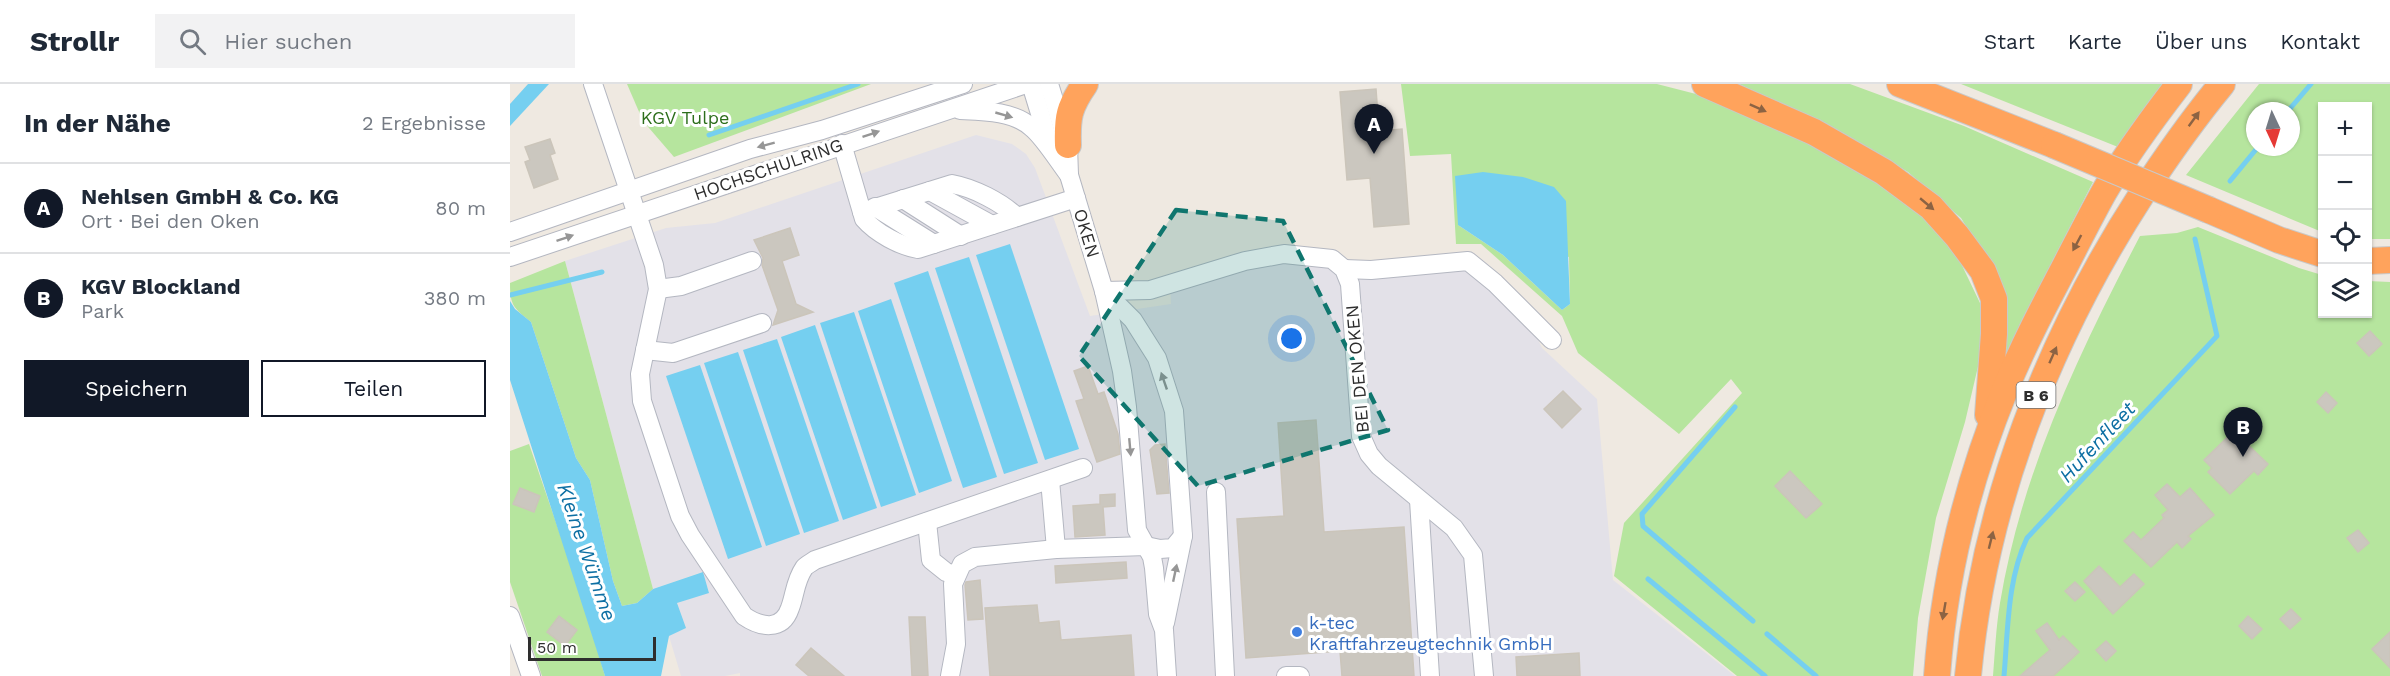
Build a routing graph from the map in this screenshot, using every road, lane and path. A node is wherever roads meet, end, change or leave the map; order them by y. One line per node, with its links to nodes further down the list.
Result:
1 (593, 84): 13 (street)
2 (963, 84): 13 (street, HOCHSCHULRING, one-way to 13)
3 (1028, 84): 10 (street, HOCHSCHULRING); 12 (street, OKEN)
4 (1049, 84): 12 (street, OKEN)
5 (1085, 84): 12 (highway)
6 (1705, 84): 34 (highway, one-way to 34)
7 (1900, 84): 23 (highway, bridge)
8 (2179, 84): 34 (highway, B 6, one-way to 34)
9 (2222, 84): 55 (highway, B 6, one-way to 9)
10 (946, 109): 11 (street, HOCHSCHULRING, one-way to 10); 12 (street, one-way to 12)
11 (842, 144): 17 (street); 18 (street, HOCHSCHULRING)
12 (1060, 149): 15 (street, OKEN)
13 (628, 191): 18 (street); 21 (street, HOCHSCHULRING)
14 (930, 191): 16 (street); 19 (street); 20 (street)
15 (1076, 198): 19 (street); 30 (street, OKEN)
16 (903, 199): 17 (street); 22 (street)
17 (868, 209): 22 (street)
18 (637, 213): 24 (street, HOCHSCHULRING, one-way to 18); 29 (street)
19 (1017, 218): 20 (street)
20 (992, 225): 22 (street)
21 (510, 232)
22 (961, 236)
23 (2318, 253)
24 (510, 256)
25 (2390, 260): 27 (highway)
26 (752, 261): 29 (street)
27 (2372, 261)
28 (1344, 269): 30 (street); 32 (street); 38 (street, BEI DEN OKEN)
29 (658, 289): 33 (street)
30 (1104, 291): 40 (street, one-way to 30); 41 (street, OKEN, one-way to 41)
31 (762, 323): 33 (street)
32 (1552, 340)
33 (645, 350): 39 (street)
34 (1986, 445): 54 (highway, B 6, one-way to 54)
35 (1083, 468): 36 (street)
36 (1050, 480): 39 (street); 42 (street)
37 (1216, 492): 49 (street)
38 (1419, 500): 52 (street); 53 (street, BEI DEN OKEN)
39 (927, 522): 43 (street)
40 (1183, 537): 41 (street); 45 (street, one-way to 40)
41 (1146, 546): 42 (street); 45 (street, OKEN)
42 (1056, 549): 43 (street)
43 (955, 575): 47 (street)
44 (510, 616): 46 (street)
45 (1164, 630): 48 (street)
46 (531, 676)
47 (950, 676)
48 (1167, 676)
49 (1225, 676)
50 (1286, 676): 51 (street)
51 (1300, 676)
52 (1430, 676)
53 (1484, 676)
54 (1937, 676)
55 (1968, 676)

